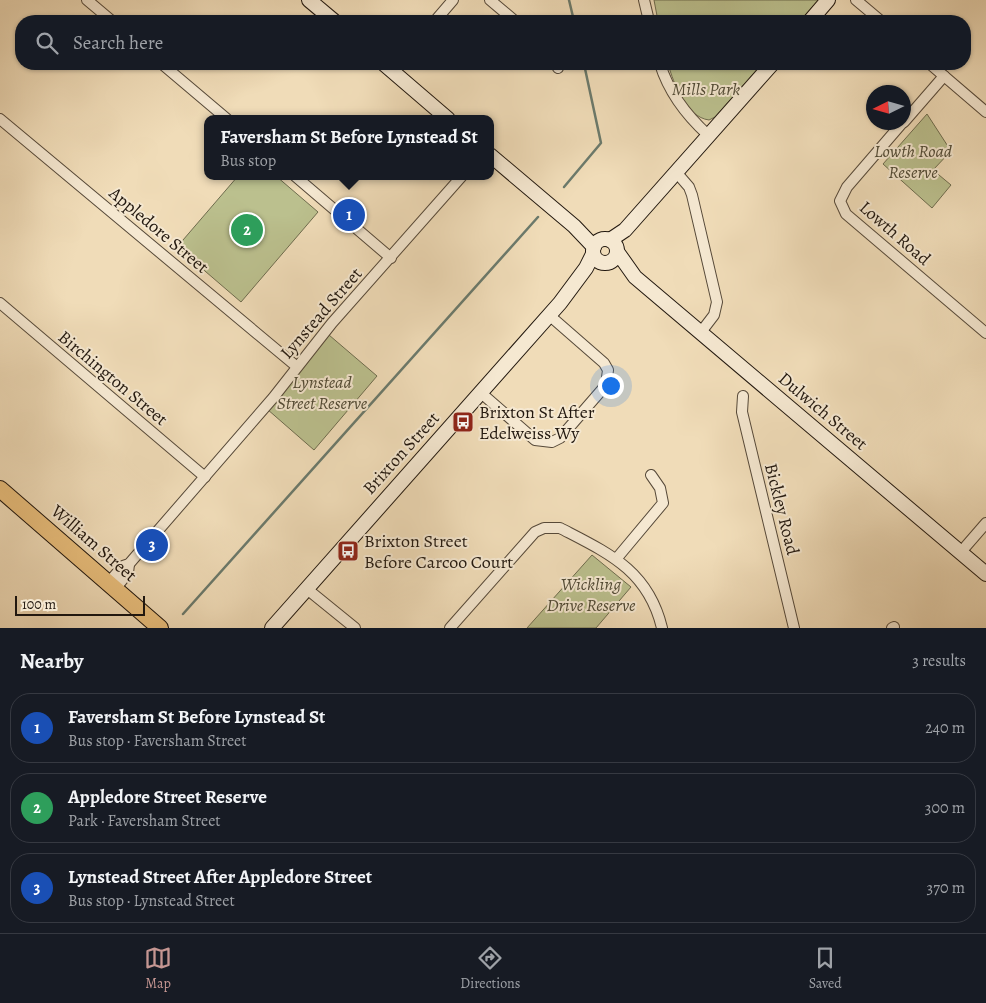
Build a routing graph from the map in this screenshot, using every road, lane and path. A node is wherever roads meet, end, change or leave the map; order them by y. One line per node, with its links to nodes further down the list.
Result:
1 (87, 0): 8 (street)
2 (309, 0): 9 (main road)
3 (453, 0): 10 (street)
4 (490, 0): 11 (street)
5 (644, 0): 12 (street)
6 (828, 0): 13 (main road)
7 (856, 0): 14 (street)
8 (105, 15)
9 (327, 15)
10 (440, 15)
11 (507, 15)
12 (648, 15)
13 (815, 15)
14 (874, 15)
15 (169, 70): 23 (street)
16 (396, 70): 24 (main road)
17 (663, 70): 27 (street)
18 (767, 70): 27 (main road, Brixton Street)
19 (937, 70): 20 (street)
20 (944, 76): 21 (street); 22 (street, Lowth Road)
21 (986, 112)
22 (911, 113)
23 (222, 115)
24 (444, 115)
25 (0, 119): 38 (street, Appledore Street)
26 (896, 130): 37 (street, Lowth Road)
27 (708, 135): 29 (main road, Brixton Street)
28 (494, 158): 32 (main road, Dulwich Street)
29 (676, 172): 32 (main road, Brixton Street); 36 (street)
30 (300, 180): 33 (street)
31 (459, 180): 33 (street, Lynstead Street)
32 (605, 251): 35 (main road, Brixton Street); 36 (main road, Dulwich Street)
33 (391, 258): 38 (street, Lynstead Street)
34 (0, 303): 42 (street, Birchington Street)
35 (549, 315): 39 (main road, Brixton Street); 39 (street)
36 (701, 332): 45 (main road, Dulwich Street)
37 (986, 333)
38 (296, 366): 42 (street, Lynstead Street)
39 (480, 392): 49 (main road, Brixton Street)
40 (743, 396): 55 (street, Bickley Road)
41 (651, 475): 46 (street)
42 (205, 477): 48 (street, Lynstead Street)
43 (0, 489): 48 (main road, William Street)
44 (986, 523): 45 (street)
45 (960, 553): 47 (main road, Dulwich Street)
46 (617, 558): 53 (street); 54 (street)
47 (986, 574)
48 (112, 585): 50 (main road, William Street)
49 (306, 589): 51 (main road, Brixton Street); 52 (street)
50 (155, 626)
51 (272, 628)
52 (355, 628)
53 (450, 628)
54 (662, 628)
55 (794, 628)

